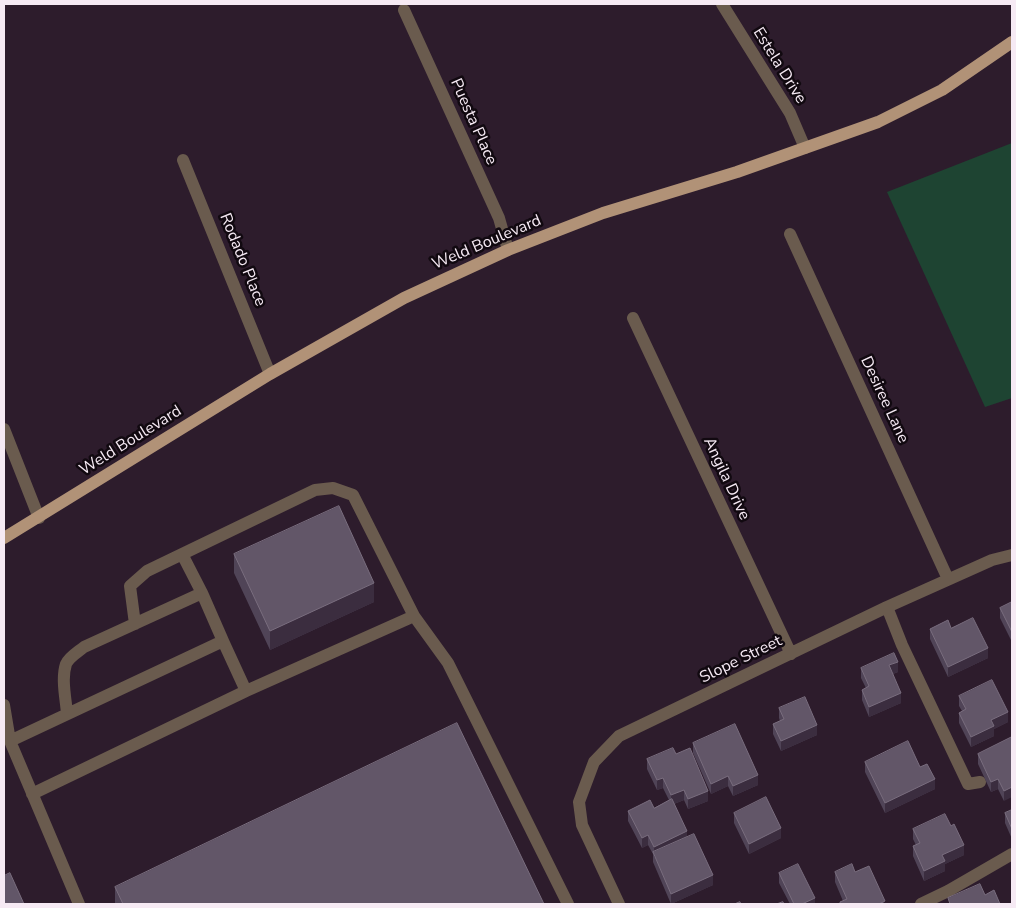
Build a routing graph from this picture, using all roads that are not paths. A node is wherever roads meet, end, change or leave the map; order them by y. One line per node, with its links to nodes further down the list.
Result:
1 (722, 4): 4 (street, Estela Drive)
2 (404, 10): 7 (street, Puesta Place)
3 (1012, 42): 4 (main road, Weld Boulevard)
4 (805, 148): 7 (main road, Weld Boulevard)
5 (183, 160): 9 (street, Rodado Place)
6 (790, 234): 15 (street, Desiree Lane)
7 (508, 250): 9 (main road, Weld Boulevard)
8 (632, 318): 21 (street, Angila Drive)
9 (270, 374): 11 (main road, Weld Boulevard)
10 (4, 429): 11 (street)
11 (39, 518): 12 (main road, Weld Boulevard)
12 (4, 538)
13 (182, 554): 16 (street); 18 (street); 19 (street)
14 (1012, 555): 15 (street, Slope Street)
15 (948, 579): 17 (street, Slope Street)
16 (202, 593): 19 (street); 20 (street)
17 (887, 607): 21 (street, Slope Street); 26 (street)
18 (414, 616): 22 (street); 30 (street)
19 (135, 624): 24 (street)
20 (223, 641): 22 (street); 24 (street)
21 (791, 654): 31 (street, Slope Street)
22 (246, 691): 27 (street)
23 (4, 704): 25 (street)
24 (67, 714): 25 (street)
25 (10, 741): 27 (street)
26 (980, 782)
27 (32, 794): 29 (street)
28 (1012, 854): 32 (street)
29 (79, 904)
30 (568, 904)
31 (619, 904)
32 (921, 904)

